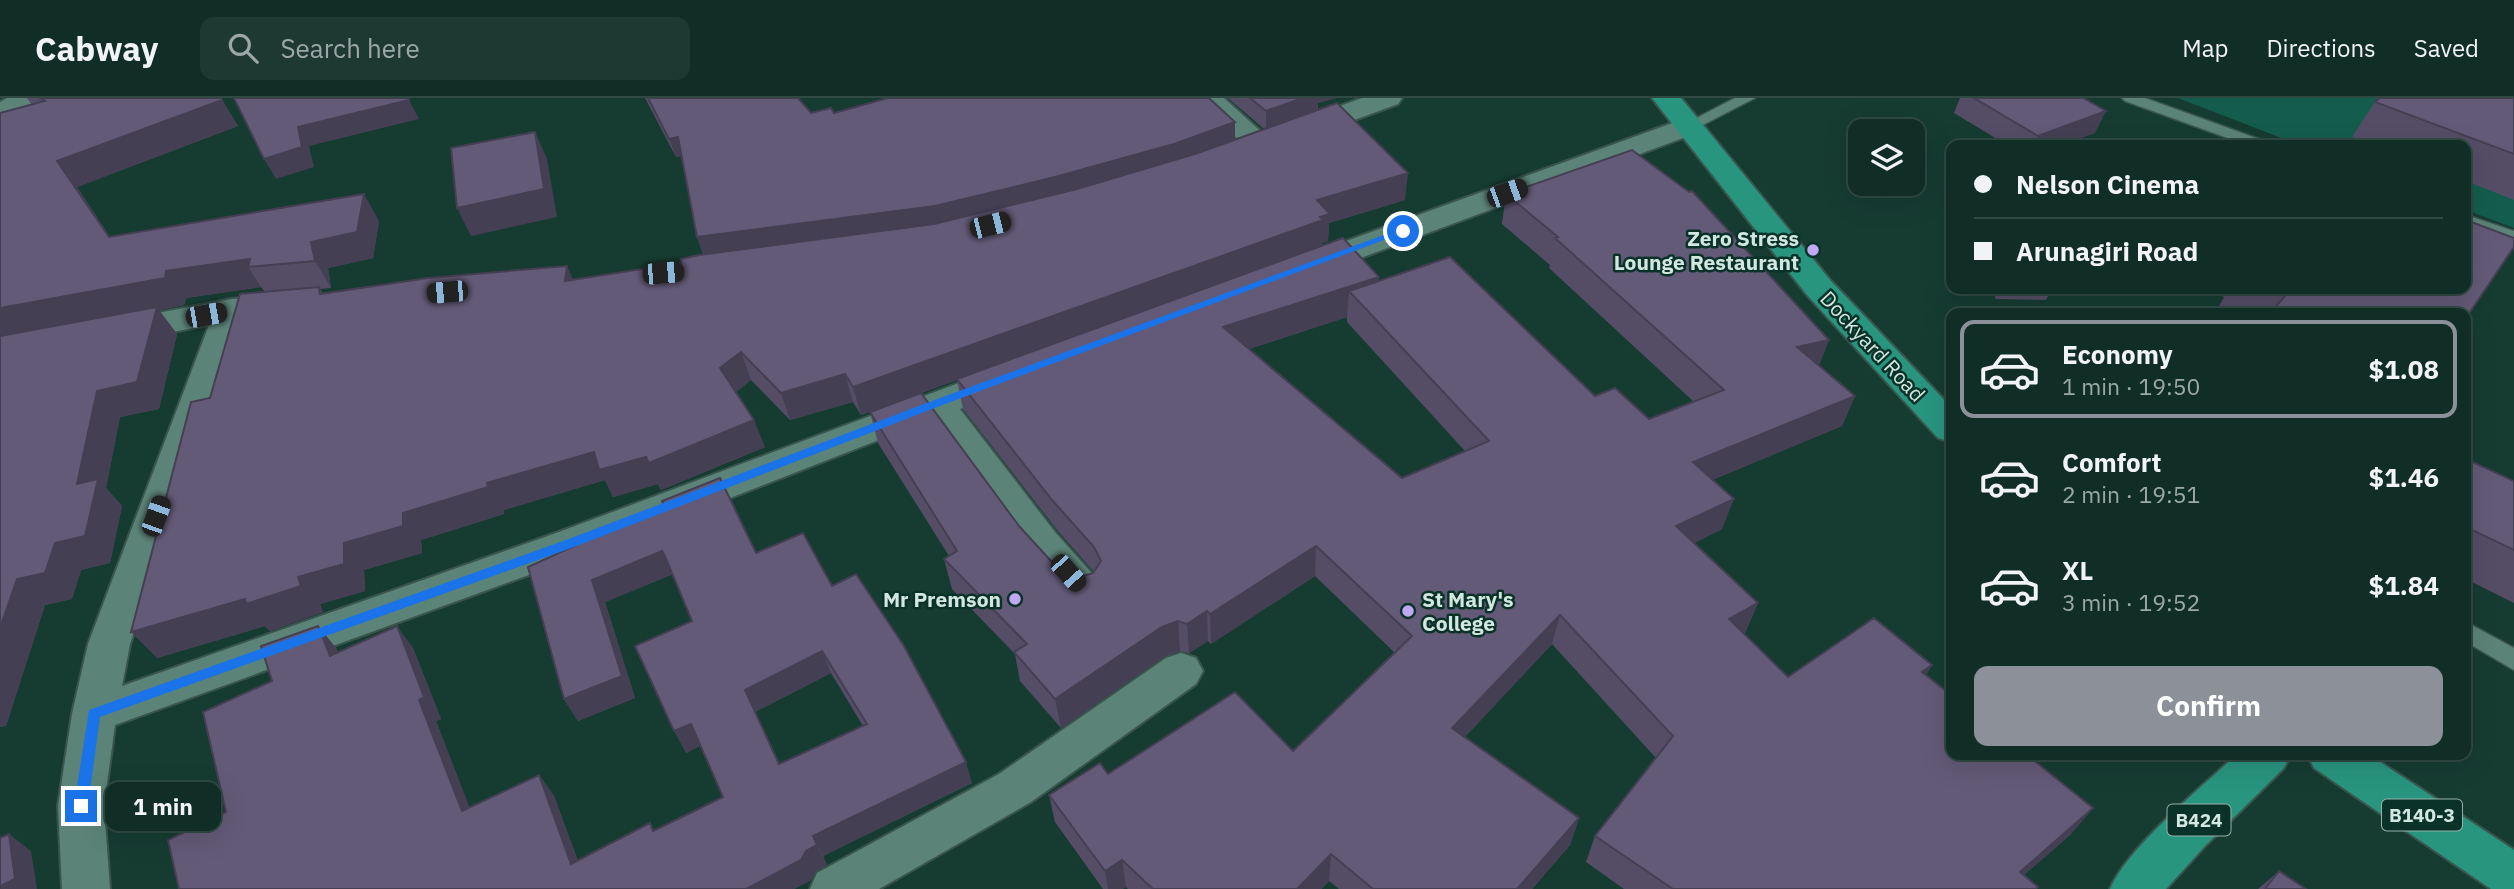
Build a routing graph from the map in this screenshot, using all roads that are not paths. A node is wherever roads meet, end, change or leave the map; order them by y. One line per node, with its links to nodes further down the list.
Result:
1 (29, 98): 7 (street)
2 (1206, 98): 10 (street)
3 (1388, 98): 10 (street)
4 (1666, 98): 8 (main road, Dockyard Road)
5 (1747, 98): 8 (lane)
6 (2130, 98): 9 (lane)
7 (0, 113)
8 (1689, 126): 14 (street); 20 (main road, Dockyard Road)
9 (2247, 140)
10 (1261, 145): 11 (street)
11 (1224, 158)
12 (2471, 222): 13 (lane)
13 (2514, 237)
14 (1273, 279)
15 (315, 303): 16 (street)
16 (232, 310): 17 (street); 25 (street)
17 (82, 338)
18 (1040, 365): 19 (street)
19 (936, 403): 21 (street); 25 (street)
20 (1946, 424)
21 (1082, 589)
22 (2471, 634): 23 (lane)
23 (2514, 660)
24 (1181, 671): 30 (street)
25 (94, 714): 29 (street)
26 (2262, 760): 31 (main road, B424)
27 (2339, 760): 28 (main road, B140-3)
28 (2514, 877)
29 (86, 889)
30 (834, 889)
31 (2134, 889)

